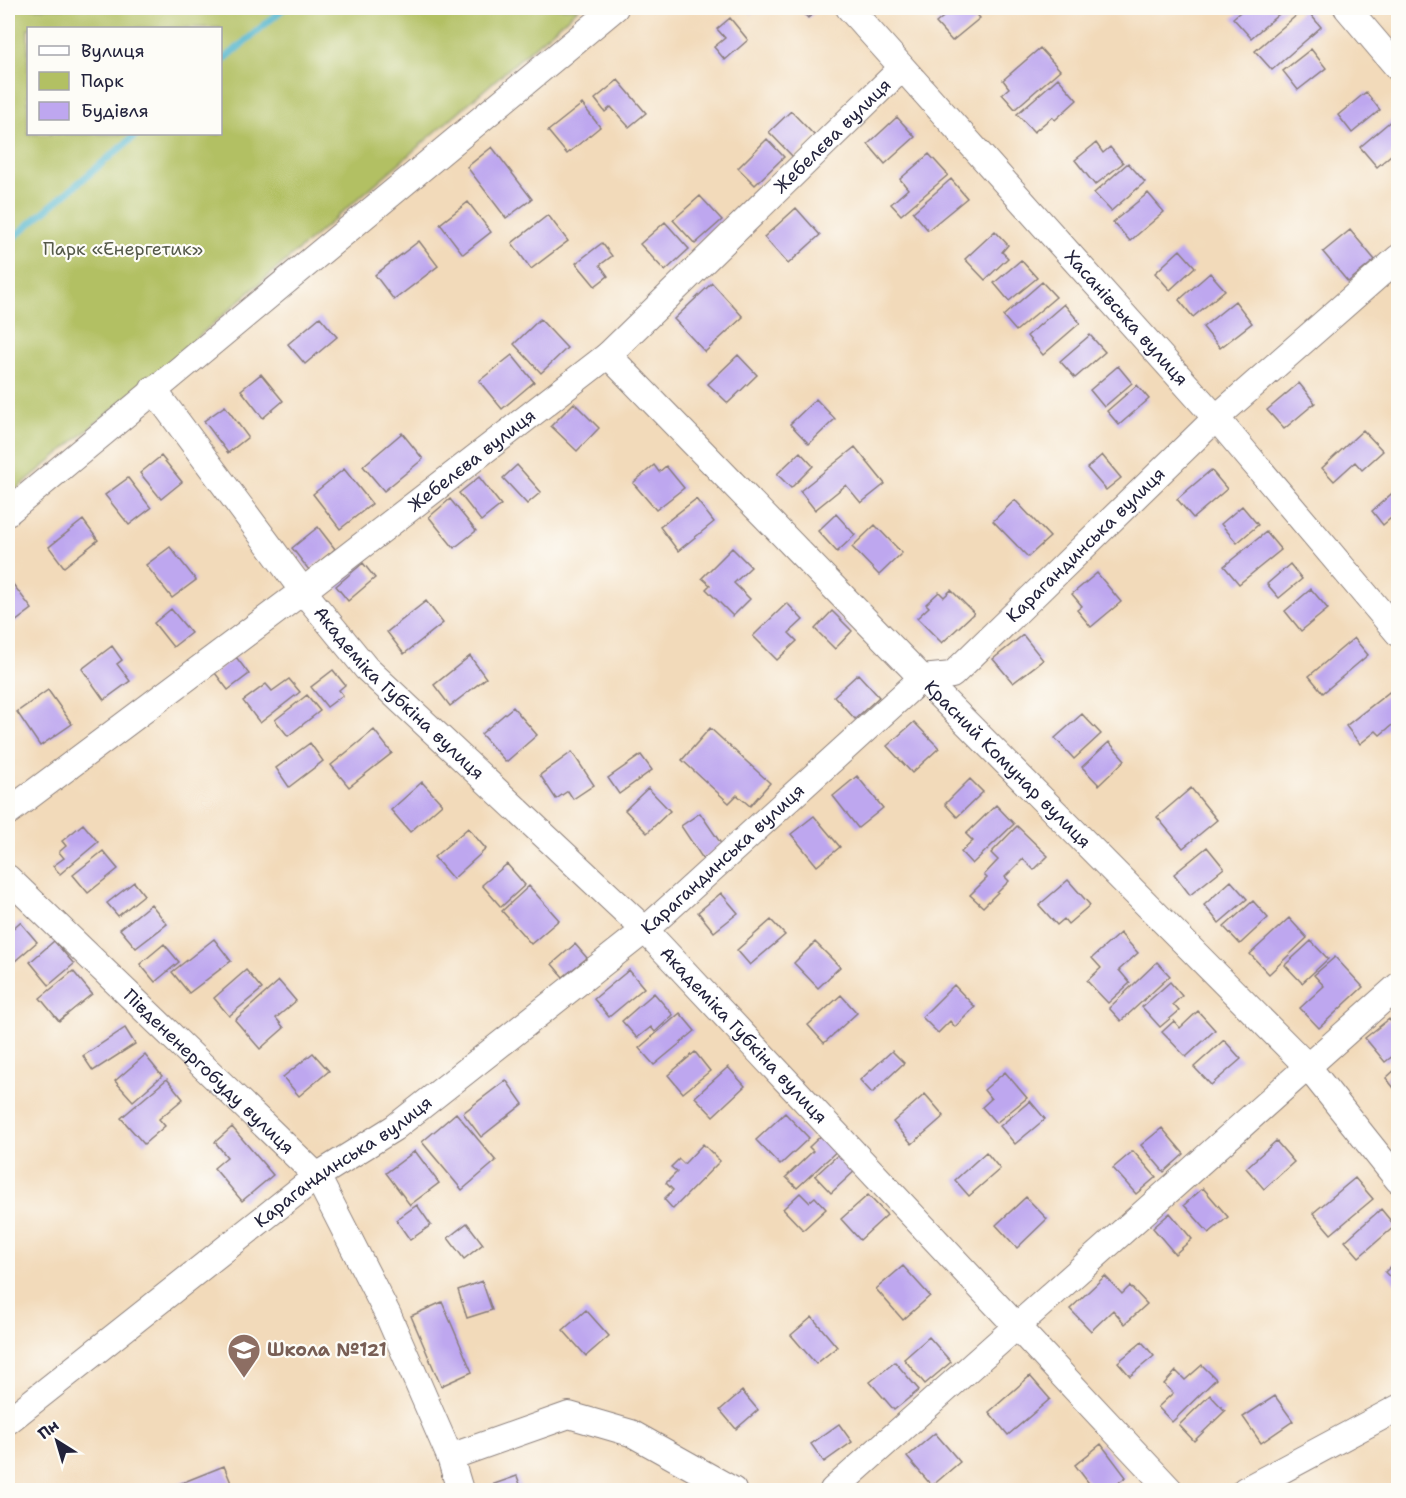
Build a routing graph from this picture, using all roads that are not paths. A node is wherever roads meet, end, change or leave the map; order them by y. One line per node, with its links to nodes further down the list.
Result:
1 (615, 8): 8 (street)
2 (849, 8): 4 (street, Хасанівська вулиця)
3 (1347, 8): 5 (street)
4 (902, 68): 7 (street, Жебелєва вулиця); 9 (street, Хасанівська вулиця)
5 (1398, 68)
6 (1398, 258): 9 (street, Карагандинська вулиця)
7 (608, 355): 11 (street, Жебелєва вулиця); 13 (street, Красний Комунар вулиця)
8 (153, 389): 10 (street); 11 (street, Академіка Губкіна вулиця)
9 (1216, 418): 12 (street, Хасанівська вулиця); 13 (street, Карагандинська вулиця)
10 (8, 512)
11 (303, 591): 14 (street, Жебелєва вулиця); 16 (street, Академіка Губкіна вулиця)
12 (1398, 633)
13 (922, 678): 16 (street, Карагандинська вулиця); 18 (street, Красний Комунар вулиця)
14 (8, 812)
15 (8, 878): 19 (street, Південенергобуду вулиця)
16 (645, 930): 19 (street, Карагандинська вулиця); 21 (street, Академіка Губкіна вулиця)
17 (1398, 986): 18 (street)
18 (1308, 1067): 20 (street, Красний Комунар вулиця); 21 (street)
19 (317, 1176): 23 (street, Карагандинська вулиця); 24 (street, Південенергобуду вулиця)
20 (1398, 1180)
21 (1017, 1327): 27 (street); 28 (street, Академіка Губкіна вулиця)
22 (1398, 1408): 29 (street)
23 (8, 1421)
24 (450, 1456): 25 (street, Південенергобуду вулиця); 26 (street)
25 (460, 1491)
26 (733, 1491)
27 (833, 1491)
28 (1170, 1491)
29 (1245, 1491)

